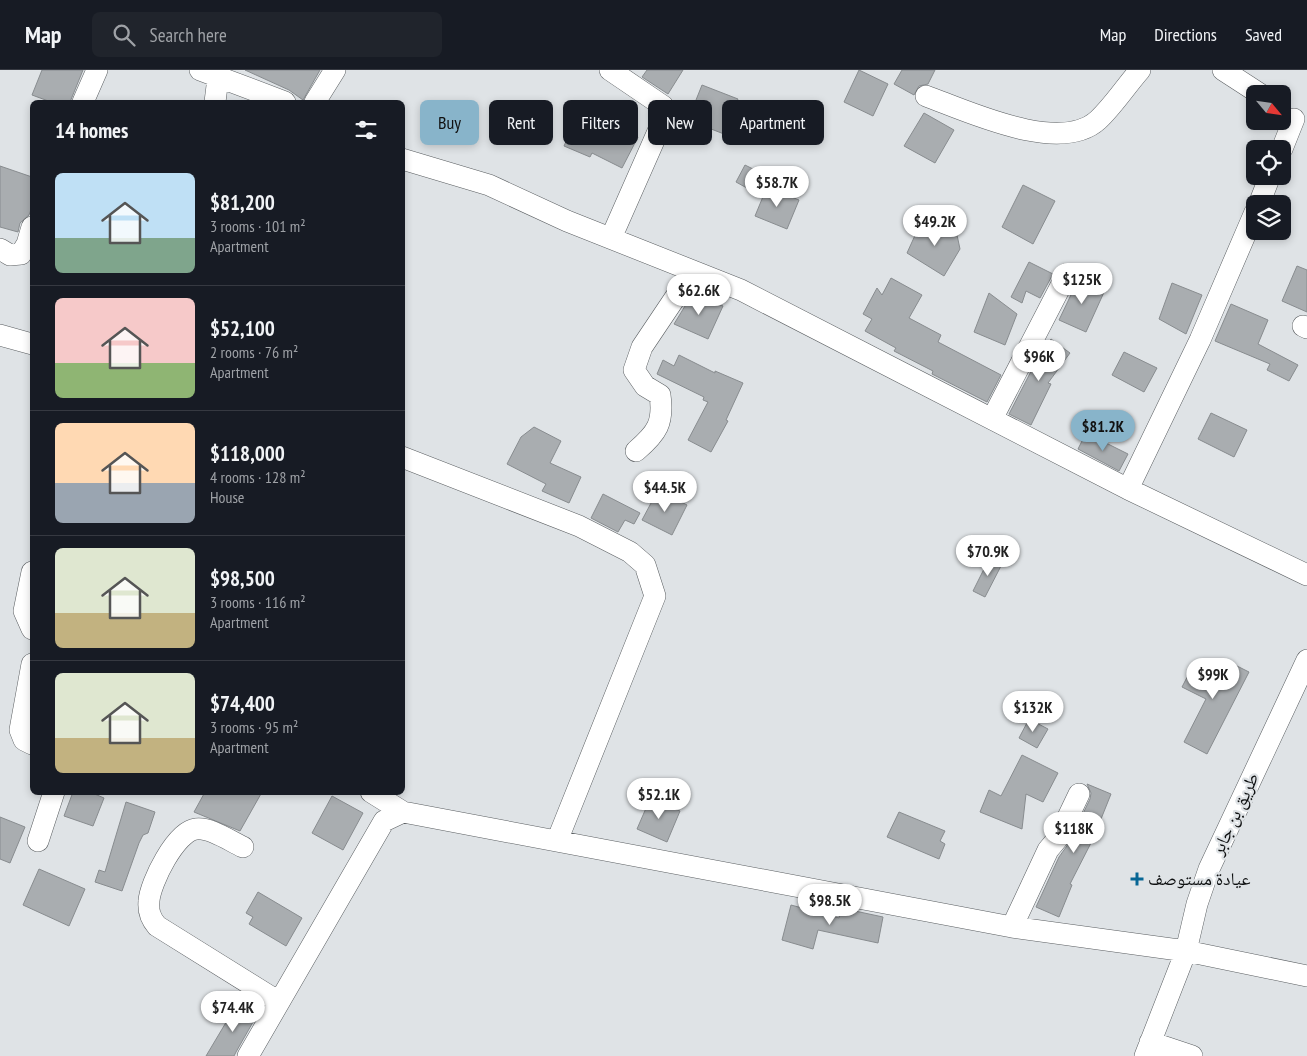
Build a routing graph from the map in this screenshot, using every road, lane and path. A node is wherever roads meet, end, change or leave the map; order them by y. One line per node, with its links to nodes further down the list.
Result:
1 (97, 70): 9 (street)
2 (335, 70): 12 (street)
3 (610, 70): 18 (street)
4 (1140, 70): 8 (street)
5 (1223, 70): 7 (street)
6 (209, 74): 10 (street); 11 (street)
7 (1246, 85)
8 (926, 96)
9 (85, 100)
10 (215, 100)
11 (280, 100)
12 (316, 100)
13 (1295, 119): 14 (street)
14 (1286, 140)
15 (405, 161): 18 (street)
16 (1246, 233): 27 (street)
17 (30, 234): 19 (street)
18 (611, 238): 20 (street)
19 (0, 249)
20 (693, 270): 24 (street); 25 (street)
21 (1067, 274): 24 (street)
22 (0, 336): 23 (street)
23 (30, 344)
24 (992, 419): 27 (street)
25 (636, 451)
26 (405, 458): 39 (street)
27 (1128, 490): 28 (street)
28 (1307, 575)
29 (30, 582): 30 (street)
30 (30, 624)
31 (1307, 660): 42 (street, طريق بن جابر)
32 (30, 675): 33 (street)
33 (30, 743)
34 (1079, 794): 41 (street)
35 (53, 795): 38 (street)
36 (376, 795): 37 (street)
37 (403, 812): 39 (street); 44 (street)
38 (38, 841)
39 (557, 842): 41 (street)
40 (243, 847): 44 (street)
41 (1012, 927): 42 (street)
42 (1186, 951): 43 (street); 45 (street, طريق بن جابر)
43 (1307, 976)
44 (279, 1002): 46 (street)
45 (1147, 1049): 47 (street)
46 (248, 1056)
47 (1192, 1056)

